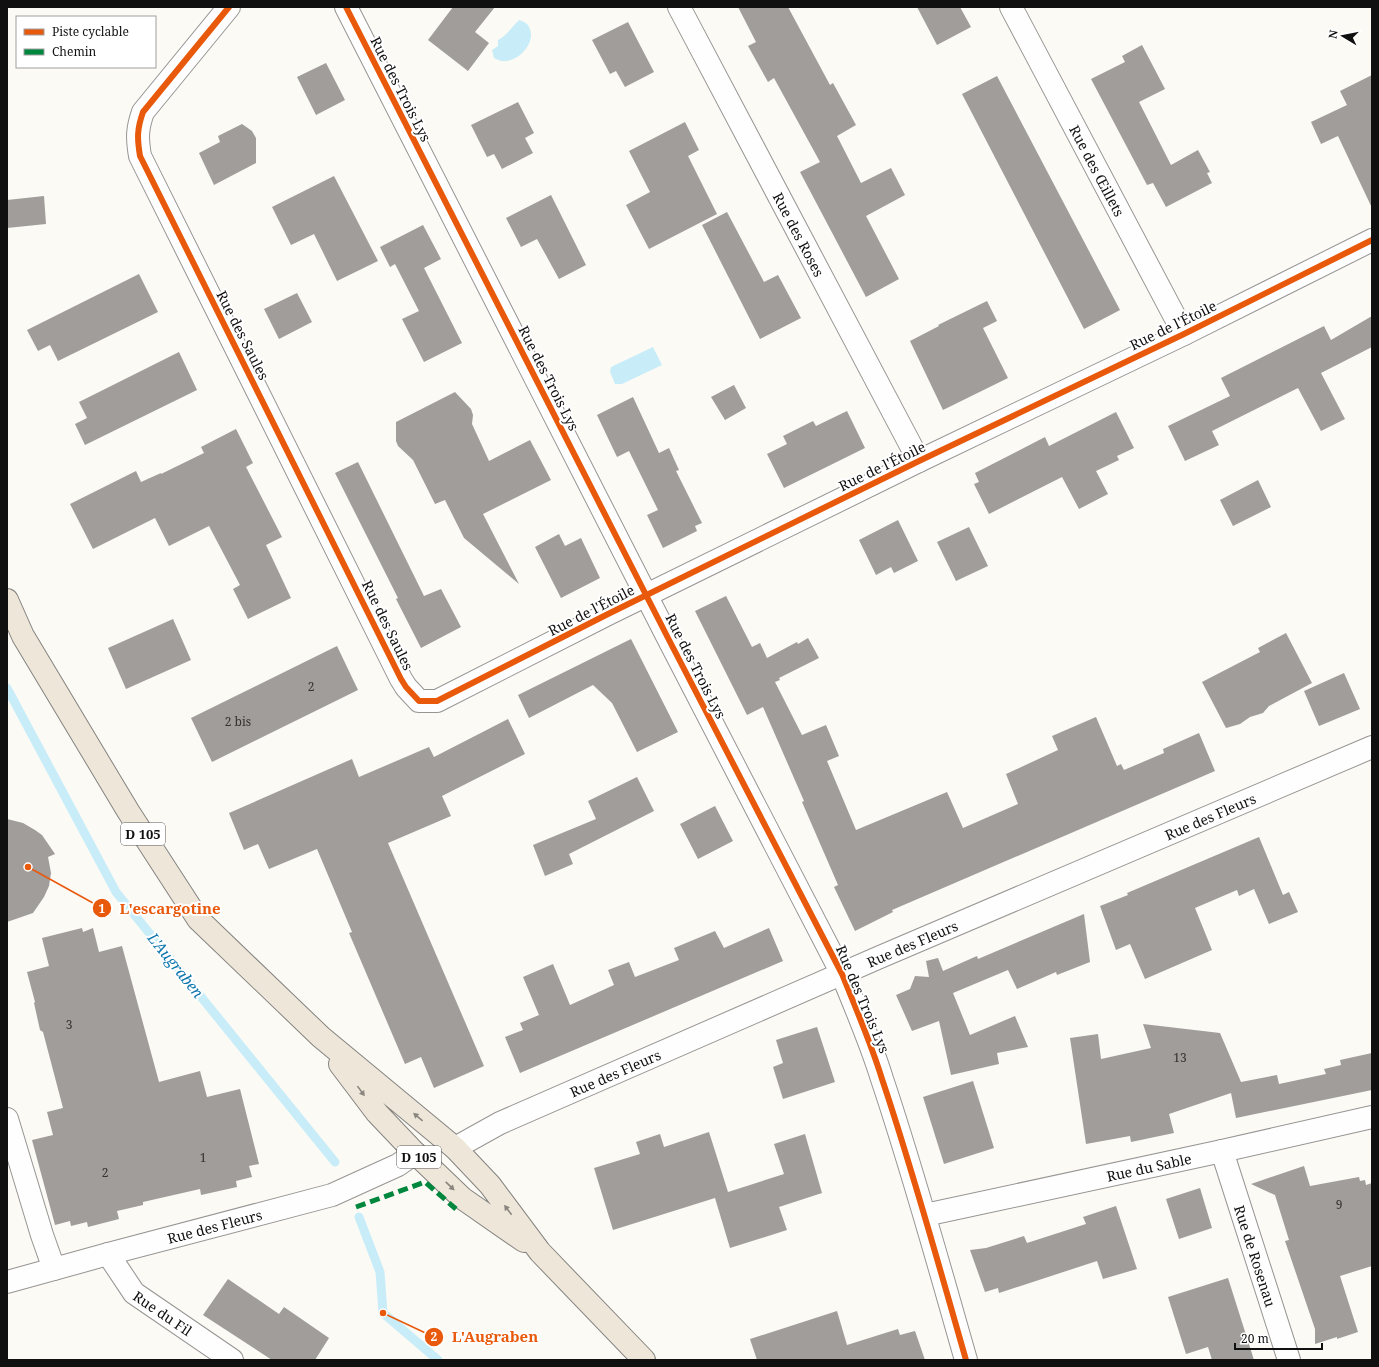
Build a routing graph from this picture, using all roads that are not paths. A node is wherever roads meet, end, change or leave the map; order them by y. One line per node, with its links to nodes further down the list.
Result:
1 (228, 7): 10 (street, Rue des Saules)
2 (346, 7): 8 (street, Rue des Trois Lys)
3 (679, 7): 7 (street, Rue des Roses)
4 (1011, 7): 6 (street, Rue des Œillets)
5 (1372, 240): 6 (street, Rue de l'Étoile)
6 (1184, 334): 7 (street, Rue de l'Étoile)
7 (919, 461): 8 (street, Rue de l'Étoile)
8 (646, 595): 10 (street, Rue de l'Étoile); 12 (street, Rue des Trois Lys)
9 (7, 600): 13 (main road, D 105)
10 (406, 687)
11 (1372, 747): 12 (street, Rue des Fleurs)
12 (842, 974): 16 (street, Rue des Fleurs); 19 (street, Rue des Trois Lys)
13 (321, 1037): 16 (main road, D 105, one-way to 13); 18 (main road, D 105, one-way to 18)
14 (1372, 1117): 17 (street, Rue du Sable)
15 (7, 1119): 22 (street)
16 (455, 1148): 20 (main road, D 105, one-way to 16)
17 (1222, 1151): 19 (street, Rue du Sable); 27 (street, Rue de Rosenau)
18 (415, 1153): 20 (main road, D 105, one-way to 20); 21 (street, Rue des Fleurs)
19 (924, 1215): 26 (street, Rue des Trois Lys)
20 (540, 1252): 25 (main road, D 105)
21 (108, 1254): 22 (street, Rue des Fleurs); 24 (street, Rue du Fil)
22 (54, 1269): 23 (street, Rue des Fleurs)
23 (7, 1282)
24 (232, 1360)
25 (644, 1360)
26 (966, 1360)
27 (1289, 1360)

